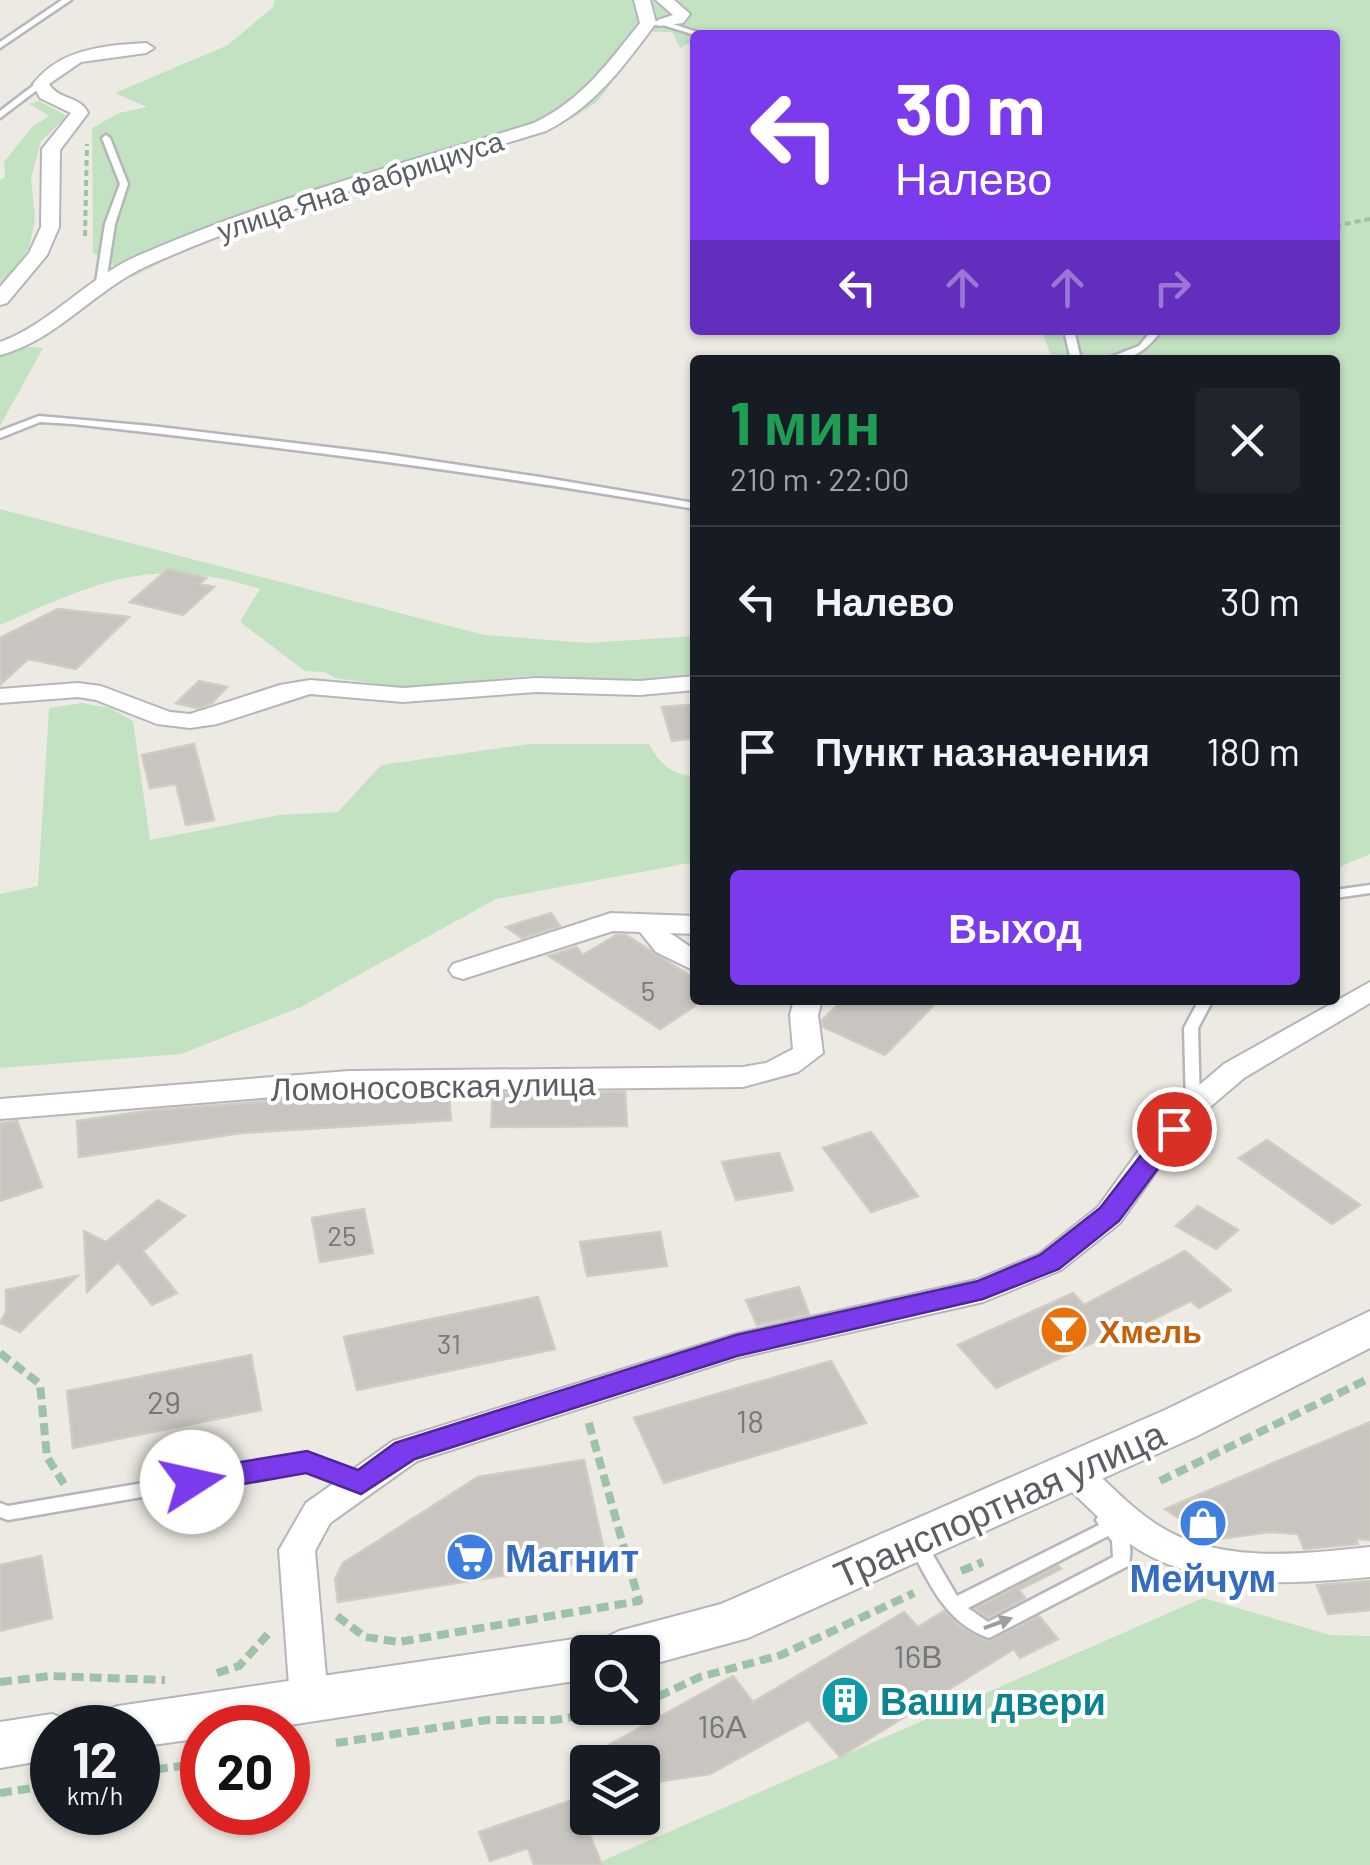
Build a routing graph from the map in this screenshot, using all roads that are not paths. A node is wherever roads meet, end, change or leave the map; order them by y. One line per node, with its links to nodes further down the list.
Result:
1 (67, 0): 6 (lane)
2 (642, 0): 4 (street)
3 (664, 0): 4 (street)
4 (656, 23): 5 (lane); 11 (street, улица Яна Фабрициуса)
5 (690, 32)
6 (0, 46)
7 (146, 48): 8 (street)
8 (41, 84): 9 (lane); 12 (street)
9 (0, 115)
10 (106, 138): 11 (lane)
11 (101, 282): 14 (street, улица Яна Фабрициуса)
12 (0, 299)
13 (1153, 335): 15 (lane)
14 (0, 349)
15 (1123, 355)
16 (0, 435): 17 (lane)
17 (690, 505)
18 (690, 683): 19 (street)
19 (0, 696)
20 (1370, 889): 21 (lane)
21 (1340, 893)
22 (648, 923): 23 (street); 24 (street); 25 (street)
23 (690, 925)
24 (690, 959)
25 (463, 970)
26 (1370, 992): 29 (street)
27 (807, 1005): 30 (street, Ломоносовская улица)
28 (1203, 1005): 29 (lane)
29 (1192, 1108): 33 (street)
30 (0, 1109)
31 (1370, 1328): 32 (main road, Транспортная улица)
32 (1069, 1473): 35 (lane); 36 (main road, Транспортная улица); 37 (street)
33 (361, 1483): 34 (lane); 41 (street)
34 (0, 1510)
35 (1110, 1527): 38 (lane); 38 (lane, one-way to 35)
36 (914, 1538): 38 (lane); 39 (main road, Транспортная улица)
37 (1370, 1562)
38 (956, 1605)
39 (660, 1641)
40 (570, 1661): 41 (main road)
41 (310, 1700): 42 (main road)
42 (160, 1722)
43 (30, 1740): 44 (main road)
44 (0, 1745)

